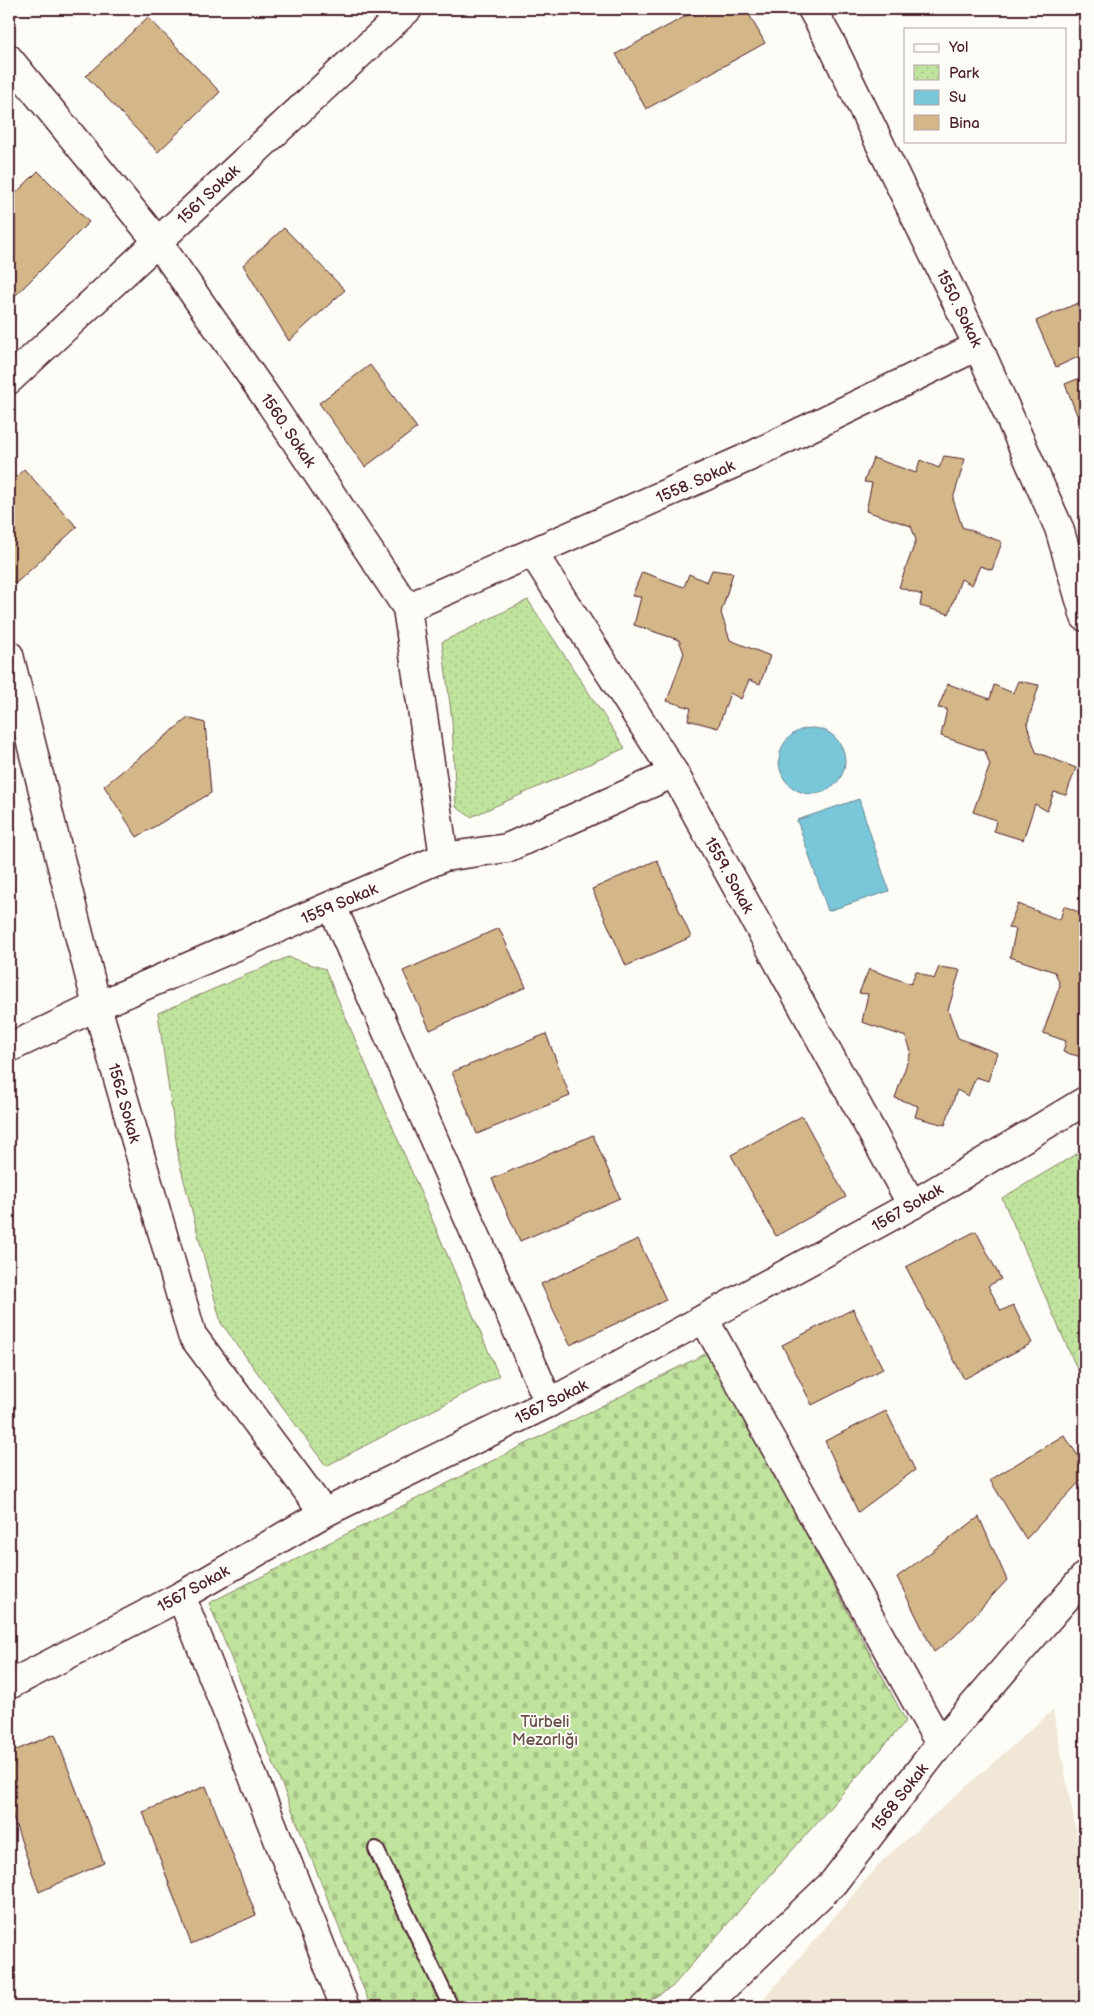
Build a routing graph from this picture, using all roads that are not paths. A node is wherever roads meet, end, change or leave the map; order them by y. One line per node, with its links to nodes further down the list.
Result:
1 (408, 9): 4 (street, 1561 Sokak)
2 (812, 9): 5 (street, 1550. Sokak)
3 (9, 59): 4 (street, 1560. Sokak)
4 (157, 241): 6 (street, 1561 Sokak); 9 (street, 1560. Sokak)
5 (978, 346): 7 (street, 1558. Sokak); 8 (street, 1550. Sokak)
6 (9, 380)
7 (533, 553): 9 (street, 1558. Sokak); 12 (street, 1559. Sokak)
8 (1079, 570): 10 (street, 1550. Sokak)
9 (408, 608): 13 (street, 1560. Sokak)
10 (1085, 617)
11 (9, 655): 15 (street, 1562 Sokak)
12 (674, 773): 13 (street, 1559 Sokak); 18 (street, 1559. Sokak)
13 (444, 857): 14 (street, 1559 Sokak)
14 (332, 906): 15 (street, 1559 Sokak); 20 (street)
15 (97, 1006): 16 (street, 1559 Sokak); 21 (street, 1562 Sokak)
16 (9, 1048)
17 (1085, 1100): 18 (street, 1567 Sokak)
18 (912, 1205): 19 (street, 1567 Sokak)
19 (704, 1319): 20 (street, 1567 Sokak); 25 (street)
20 (549, 1403): 21 (street, 1567 Sokak)
21 (324, 1514): 23 (street, 1567 Sokak)
22 (1085, 1576): 25 (street, 1568 Sokak)
23 (181, 1596): 24 (street, 1567 Sokak); 27 (street)
24 (9, 1685)
25 (940, 1744): 29 (street, 1568 Sokak)
26 (376, 1849): 28 (lane)
27 (345, 2007)
28 (451, 2007)
29 (703, 2007)

